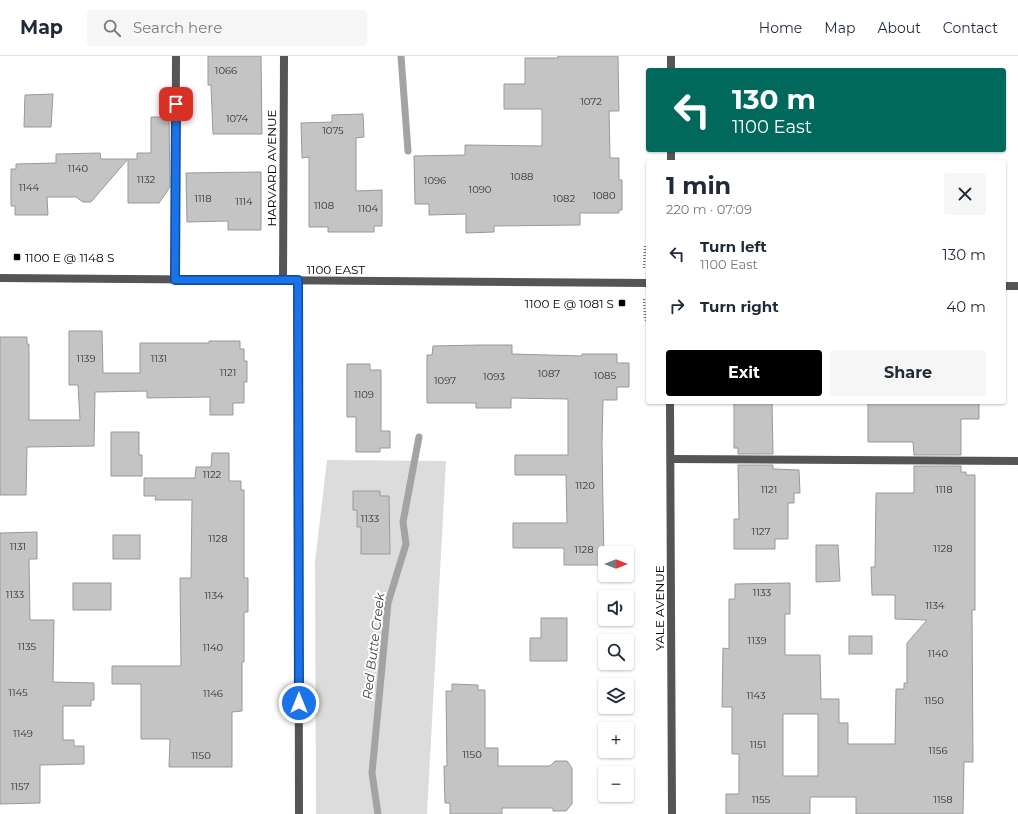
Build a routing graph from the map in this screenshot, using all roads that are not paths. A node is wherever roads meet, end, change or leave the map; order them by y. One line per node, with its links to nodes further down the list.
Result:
1 (176, 56): 6 (street)
2 (284, 56): 7 (street, HARVARD AVENUE)
3 (671, 56): 4 (street)
4 (671, 68)
5 (0, 278): 6 (street, 1100 EAST)
6 (175, 280): 7 (street, 1100 EAST)
7 (283, 280): 8 (street, 1100 EAST)
8 (298, 280): 9 (street, 1100 EAST); 15 (street)
9 (646, 283)
10 (1006, 286): 11 (street)
11 (1018, 286)
12 (670, 404): 13 (street, YALE AVENUE)
13 (671, 459): 14 (street); 16 (street, YALE AVENUE)
14 (1018, 461)
15 (299, 814)
16 (672, 814)

